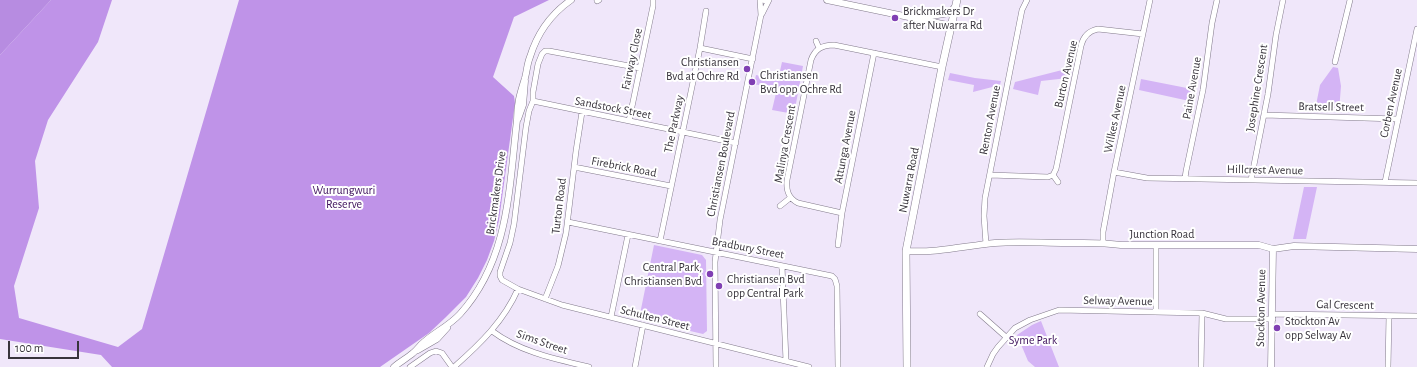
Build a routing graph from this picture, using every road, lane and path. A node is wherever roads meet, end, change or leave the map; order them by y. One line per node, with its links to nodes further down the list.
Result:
1 (570, 0): 73 (street, Brickmakers Drive)
2 (653, 0): 26 (street, Fairway Close)
3 (760, 0): 14 (street, Christiansen Boulevard)
4 (764, 0): 5 (street)
5 (768, 0): 14 (street, Christiansen Boulevard)
6 (827, 0): 15 (street)
7 (1027, 0): 36 (street, Renton Avenue)
8 (1150, 0): 18 (street, Wilkes Avenue)
9 (1217, 0): 38 (street, Paine Avenue)
10 (1283, 0): 29 (street, Josephine Crescent)
11 (1350, 0): 24 (street)
12 (956, 4): 15 (street); 16 (main road, Nuwarra Road)
13 (706, 11): 20 (street, The Parkway)
14 (761, 15): 23 (street, Christiansen Boulevard)
15 (917, 18): 16 (street)
16 (952, 26): 25 (main road, Nuwarra Road)
17 (1417, 29): 30 (street, Corben Avenue)
18 (1143, 34): 35 (street, Wilkes Avenue); 37 (street, Burton Avenue)
19 (816, 41): 21 (street)
20 (700, 48): 23 (street); 32 (street, The Parkway)
21 (819, 48): 22 (street); 44 (street, Malinya Crescent)
22 (874, 53): 25 (street); 46 (street, Attunga Avenue)
23 (753, 59): 33 (street, Christiansen Boulevard)
24 (1335, 62)
25 (942, 67): 57 (main road, Nuwarra Road)
26 (640, 68): 27 (street); 31 (street, Fairway Close)
27 (533, 101): 28 (street, Sandstock Street); 59 (street, Schulten Street)
28 (582, 112): 31 (street, Sandstock Street); 34 (street, Turton Road)
29 (1264, 115): 30 (street, Bratsell Street); 39 (street, Josephine Crescent)
30 (1398, 119): 41 (street, Corben Avenue)
31 (629, 121): 32 (street, Sandstock Street)
32 (683, 132): 33 (street, Sandstock Street); 43 (street, The Parkway)
33 (736, 142): 56 (street, Christiansen Boulevard)
34 (574, 167): 43 (street, Firebrick Road); 47 (street, Turton Road)
35 (1114, 172): 38 (street, Hillcrest Avenue); 50 (street, Wilkes Avenue)
36 (990, 175): 37 (street); 51 (street, Renton Avenue)
37 (1053, 175): 40 (street)
38 (1185, 178): 39 (street, Hillcrest Avenue)
39 (1251, 180): 41 (street, Hillcrest Avenue)
40 (1058, 182)
41 (1385, 182): 42 (street, Hillcrest Avenue)
42 (1417, 183)
43 (671, 186): 49 (street, The Parkway)
44 (790, 198): 45 (street, Malinya Crescent); 46 (street, Malinya Crescent)
45 (780, 206)
46 (842, 213): 52 (street, Attunga Avenue)
47 (568, 222): 48 (street, Bradbury Street); 60 (street, Turton Road)
48 (628, 235): 49 (street, Bradbury Street); 67 (street)
49 (660, 241): 56 (street, Bradbury Street)
50 (1103, 243): 51 (street, Junction Road); 53 (street, Junction Road)
51 (986, 244): 57 (street, Junction Road)
52 (838, 245)
53 (1156, 245): 54 (street, Junction Road); 61 (street)
54 (1273, 249): 55 (street, Junction Road); 64 (street, Stockton Avenue)
55 (1417, 249)
56 (715, 252): 58 (street, Bradbury Street); 71 (street, Christiansen Boulevard)
57 (906, 252): 81 (main road, Nuwarra Road)
58 (782, 266): 72 (street); 80 (street, Bradbury Street)
59 (518, 289): 60 (street, Schulten Street); 69 (street)
60 (545, 300): 67 (street, Schulten Street)
61 (1156, 312): 62 (street, Selway Avenue); 70 (street, Selway Avenue)
62 (1202, 313): 64 (street, Selway Avenue); 83 (street)
63 (980, 314): 70 (street)
64 (1273, 316): 65 (street, Gal Crescent); 84 (street, Stockton Avenue)
65 (1389, 316): 66 (street, Gal Crescent); 85 (street)
66 (1417, 316)
67 (611, 317): 68 (street, Schulten Street)
68 (643, 325): 71 (street, Schulten Street); 77 (street)
69 (492, 331): 75 (street); 76 (street, Sims Street)
70 (1006, 337): 82 (street, Selway Avenue)
71 (716, 343): 72 (street, Schulten Street); 78 (street, Christiansen Boulevard)
72 (786, 361): 79 (street, Schulten Street)
73 (394, 367)
74 (410, 367): 75 (street)
75 (453, 367)
76 (589, 367)
77 (635, 367)
78 (716, 367)
79 (809, 367)
80 (838, 367)
81 (907, 367)
82 (987, 367)
83 (1201, 367)
84 (1272, 367)
85 (1388, 367)

